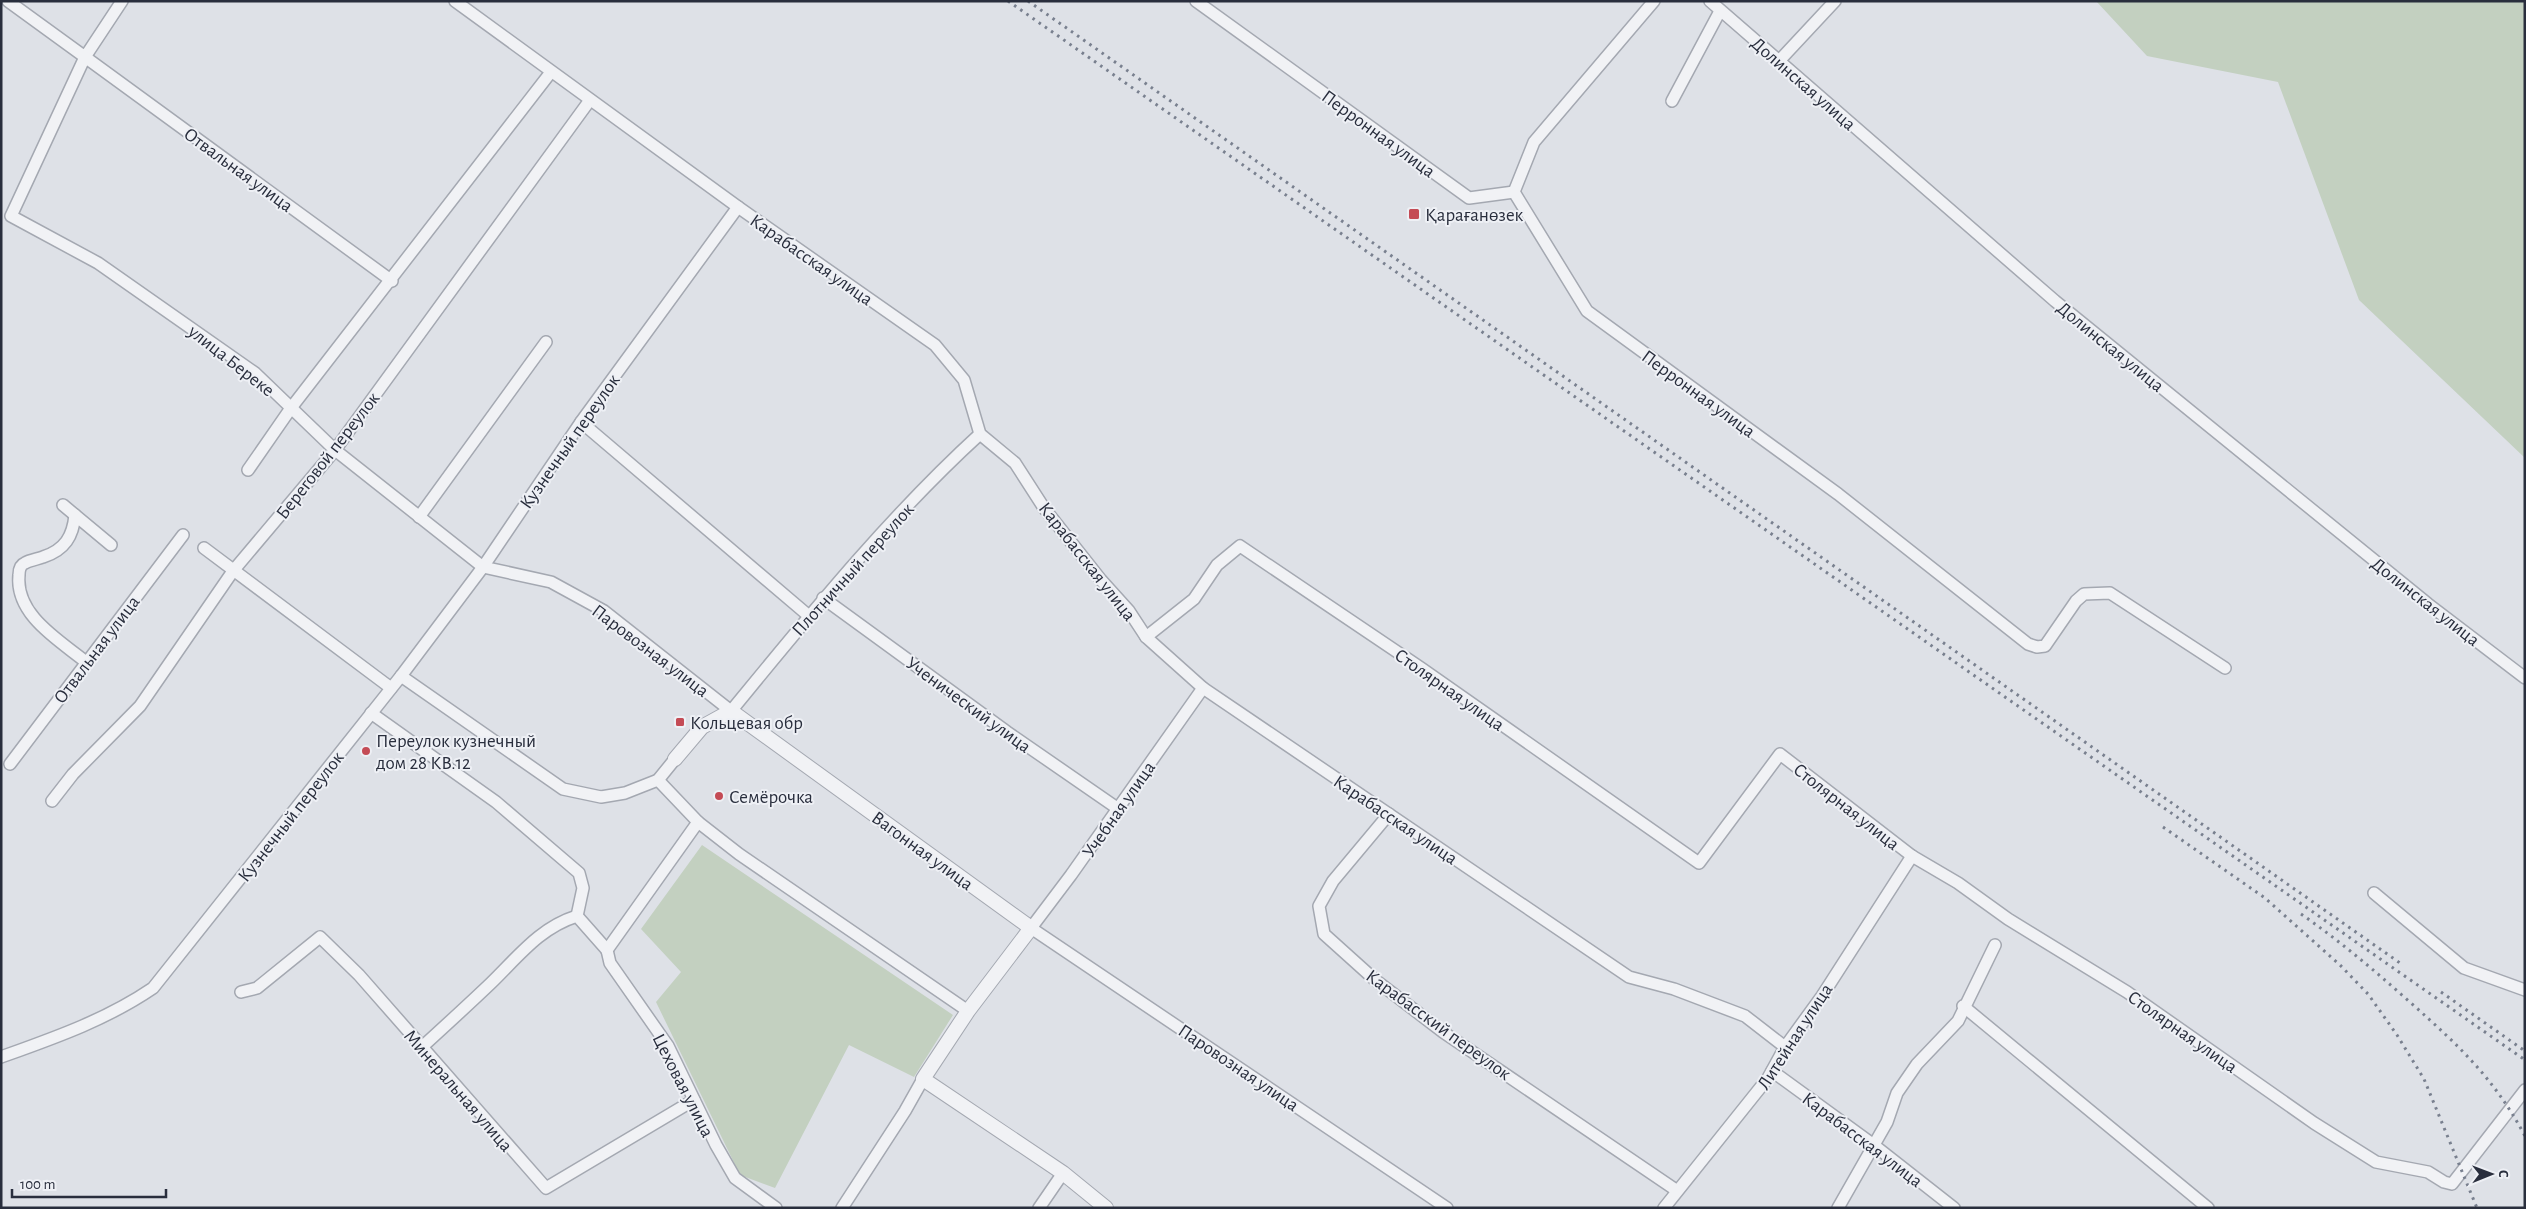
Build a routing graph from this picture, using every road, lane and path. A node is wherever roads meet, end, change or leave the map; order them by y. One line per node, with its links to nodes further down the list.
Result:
1 (8, 1): 9 (street, Отвальная улица)
2 (122, 1): 9 (street)
3 (455, 1): 11 (street, Карабасская улица)
4 (1196, 1): 14 (street, Перронная улица)
5 (1654, 1): 14 (street)
6 (1710, 1): 8 (street, Долинская улица)
7 (1835, 1): 10 (street)
8 (1720, 11): 10 (street, Долинская улица); 13 (street)
9 (85, 58): 16 (street, Отвальная улица); 18 (street, улица Береке)
10 (1779, 62): 37 (street, Долинская улица)
11 (551, 72): 12 (street, Карабасская улица); 16 (street)
12 (590, 100): 15 (street, Карабасская улица); 21 (street, Береговой переулок)
13 (1672, 101)
14 (1514, 192): 35 (street, Перронная улица)
15 (738, 207): 19 (street, Кузнечный переулок); 20 (street, Карабасская улица)
16 (392, 280): 18 (street)
17 (546, 342): 25 (street)
18 (291, 408): 21 (street, улица Береке); 22 (street)
19 (580, 422): 29 (street, Кузнечный переулок); 32 (street)
20 (980, 434): 31 (street, Плотничный переулок); 33 (street, Карабасская улица)
21 (335, 450): 25 (street, улица Береке); 30 (street, Береговой переулок)
22 (248, 470)
23 (63, 505): 24 (street)
24 (76, 515): 27 (street); 34 (street)
25 (419, 517): 29 (street, улица Береке)
26 (183, 535): 34 (street, Отвальная улица)
27 (111, 545)
28 (204, 548): 30 (street)
29 (483, 567): 36 (street, Кузнечный переулок); 40 (street, Паровозная улица)
30 (233, 571): 38 (street); 45 (street, Береговой переулок)
31 (823, 598): 32 (street, Плотничный переулок); 46 (street, Ученический улица)
32 (809, 616): 40 (street, Плотничный переулок)
33 (1146, 637): 39 (street, Карабасская улица); 49 (street, Столярная улица)
34 (86, 662): 43 (street, Отвальная улица)
35 (2225, 668)
36 (401, 676): 38 (street, Кузнечный переулок); 44 (street)
37 (2525, 678)
38 (391, 688): 41 (street, Кузнечный переулок)
39 (1203, 688): 46 (street, Учебная улица); 47 (street, Карабасская улица)
40 (731, 711): 42 (street); 52 (street, Вагонная улица)
41 (371, 713): 51 (street); 61 (street, Кузнечный переулок)
42 (675, 759): 44 (street)
43 (10, 764)
44 (658, 780): 48 (street)
45 (52, 801)
46 (1117, 808): 52 (street, Учебная улица)
47 (1389, 814): 60 (street, Карабасская улица); 68 (street, Карабасский переулок)
48 (698, 822): 54 (street); 58 (street)
49 (1912, 856): 60 (street, Литейная улица); 64 (street, Столярная улица)
50 (2374, 894): 55 (street)
51 (577, 916): 54 (street); 59 (street)
52 (1031, 928): 58 (street); 73 (street, Паровозная улица)
53 (1995, 945): 57 (street)
54 (607, 950): 65 (street, Цеховая улица)
55 (2525, 990)
56 (241, 992): 59 (street, Минеральная улица)
57 (1963, 1006): 66 (street); 77 (street)
58 (968, 1011): 63 (street)
59 (422, 1047): 65 (street, Минеральная улица)
60 (1785, 1047): 62 (street, Литейная улица)
61 (1, 1057)
62 (1772, 1071): 66 (street, Карабасская улица); 68 (street, Литейная улица)
63 (923, 1078): 67 (street); 70 (street)
64 (2525, 1090)
65 (694, 1100): 69 (street, Цеховая улица)
66 (1875, 1146): 75 (street); 76 (street, Карабасская улица)
67 (1063, 1173): 71 (street); 72 (street)
68 (1676, 1190): 74 (street, Литейная улица)
69 (776, 1208)
70 (842, 1208)
71 (1039, 1208)
72 (1106, 1208)
73 (1447, 1208)
74 (1664, 1208)
75 (1838, 1208)
76 (1954, 1208)
77 (2208, 1208)

